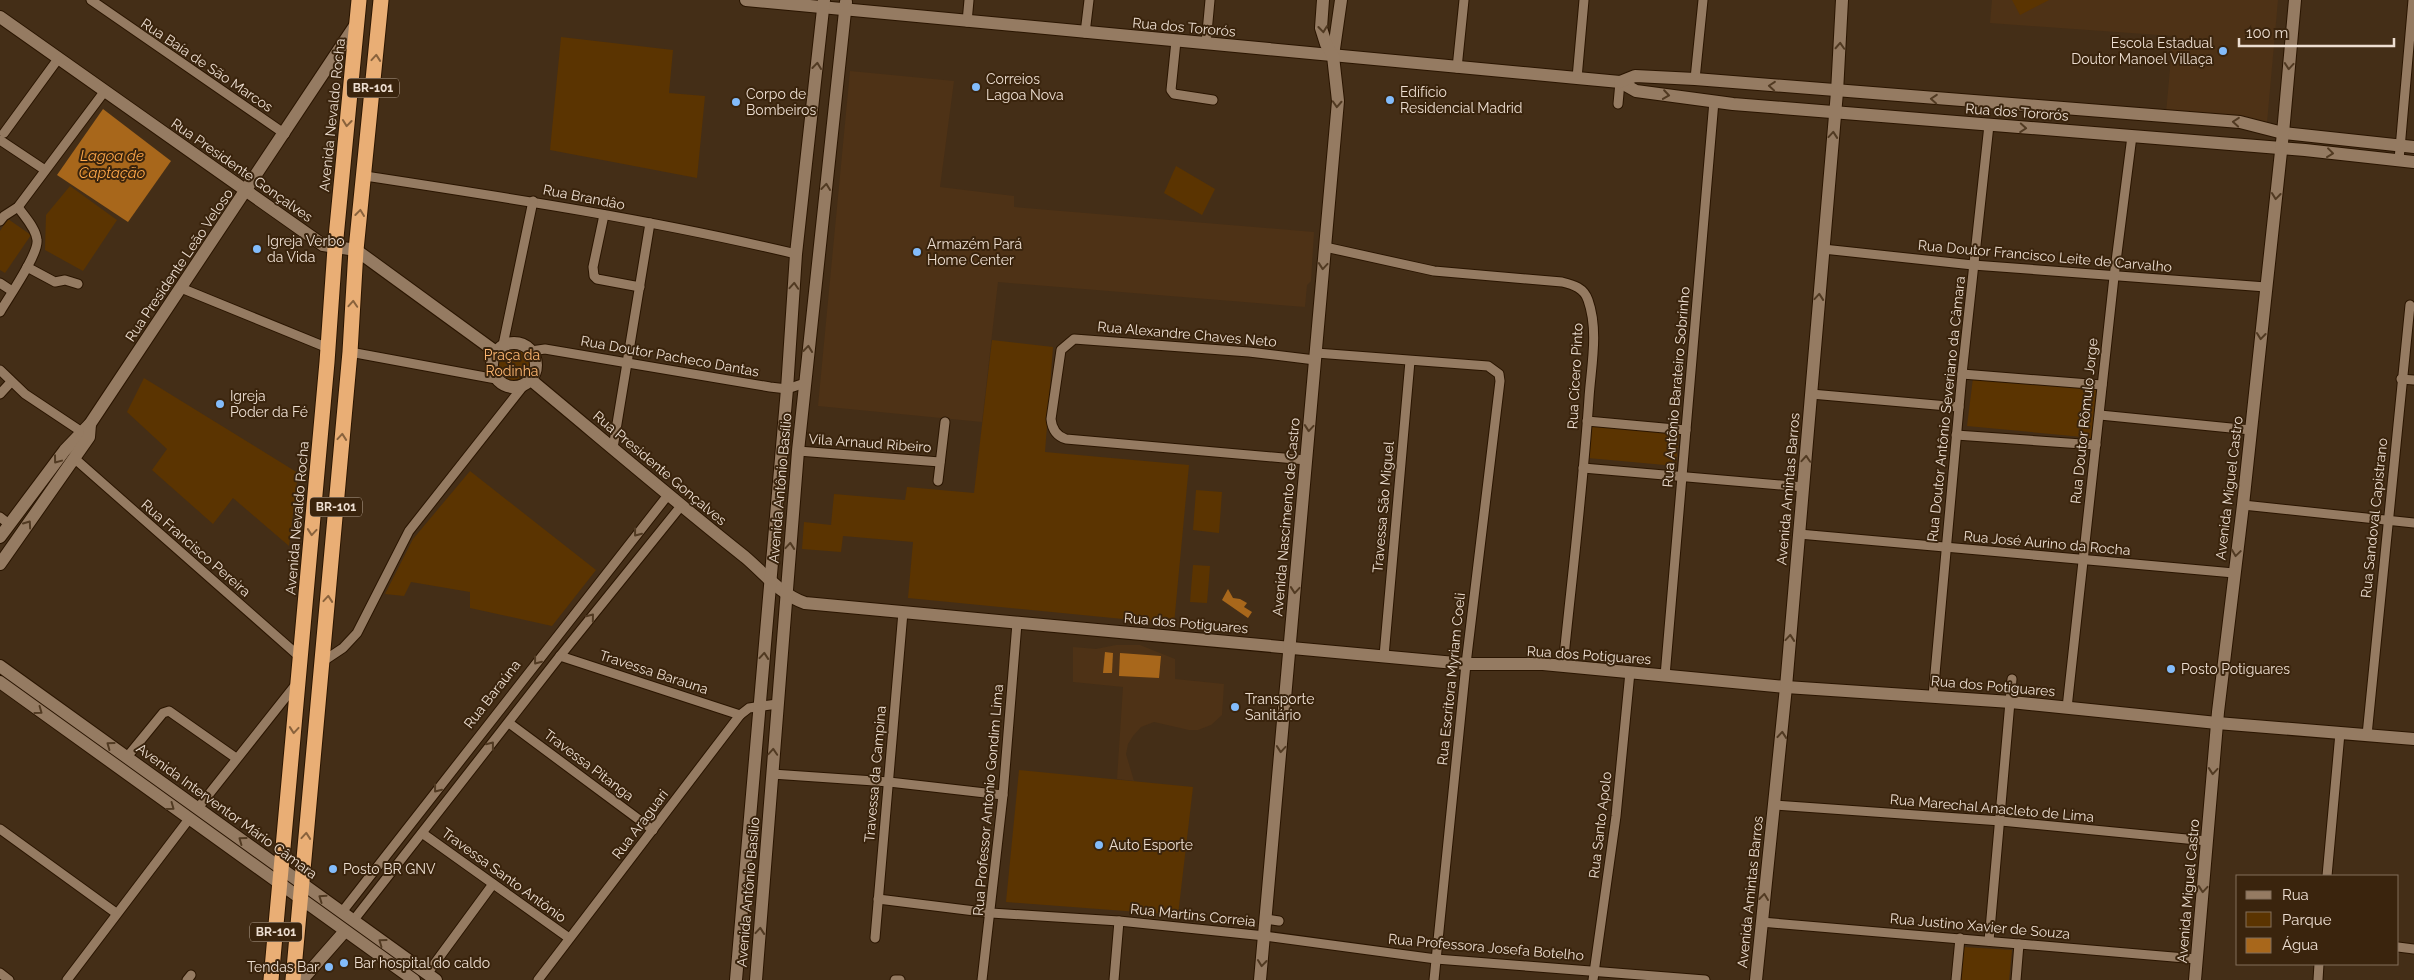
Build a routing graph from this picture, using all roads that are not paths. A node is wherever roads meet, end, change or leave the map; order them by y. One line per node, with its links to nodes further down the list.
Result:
1 (91, 0): 40 (street, Rua Baía de São Marcos)
2 (360, 0): 19 (highway, Avenida Nevaldo Rocha / BR-101)
3 (381, 0): 49 (highway, BR-101, one-way to 3)
4 (746, 0): 16 (street, Rua dos Tororós)
5 (969, 0): 20 (street)
6 (1089, 0): 21 (street)
7 (1210, 0): 23 (street)
8 (1323, 0): 24 (street, Avenida Nascimento de Castro, one-way to 24)
9 (1341, 0): 24 (street, Avenida Nascimento de Castro)
10 (1464, 0): 26 (street)
11 (1584, 0): 27 (street)
12 (1703, 0): 28 (street)
13 (1842, 0): 32 (street, Avenida Amintas Barros, one-way to 13)
14 (2295, 0): 39 (street, Avenida Miguel Castro, one-way to 39)
15 (2413, 0): 43 (street)
16 (823, 3): 17 (street, Rua dos Tororós); 60 (street, Avenida Antônio Basílio, one-way to 16)
17 (846, 4): 20 (street, Rua dos Tororós); 87 (street, Avenida Antônio Basílio, one-way to 17)
18 (0, 17): 25 (street, Rua Presidente Gonçalves)
19 (358, 22): 40 (street, Rua Presidente Leão Veloso); 57 (highway, Avenida Nevaldo Rocha / BR-101, one-way to 57)
20 (967, 22): 21 (street, Rua dos Tororós)
21 (1085, 33): 22 (street, Rua dos Tororós)
22 (1176, 41): 23 (street, Rua dos Tororós); 33 (street)
23 (1206, 43): 24 (street, Rua dos Tororós)
24 (1333, 56): 26 (street, Rua dos Tororós); 56 (street, Avenida Nascimento de Castro, one-way to 56)
25 (58, 59): 31 (street, Rua Presidente Gonçalves); 41 (street)
26 (1457, 68): 27 (street, Rua dos Tororós)
27 (1577, 78): 29 (street, Rua dos Tororós)
28 (1695, 79): 29 (street, Rua dos Tororós); 30 (street, Rua dos Tororós)
29 (1620, 82): 34 (street, Rua dos Tororós, one-way to 34); 35 (street)
30 (1735, 83): 32 (street, Rua dos Tororós, one-way to 30); 36 (street)
31 (104, 92): 48 (street); 50 (street, Rua Presidente Gonçalves)
32 (1837, 92): 37 (street, Avenida Amintas Barros); 39 (street, Rua dos Tororós, one-way to 32)
33 (1213, 100)
34 (1714, 102): 36 (street, Rua dos Tororós); 96 (street, Rua Antônio Barateiro Sobrinho)
35 (1618, 104)
36 (1733, 104): 37 (street, Rua dos Tororós)
37 (1835, 113): 38 (street, Rua dos Tororós); 58 (street, Avenida Amintas Barros, one-way to 37)
38 (1989, 125): 42 (street, Rua dos Tororós, one-way to 42); 61 (street, Rua Doutor Antônio Severiano da Câmara)
39 (2283, 133): 43 (street, Rua dos Tororós); 44 (street, Avenida Miguel Castro)
40 (285, 134): 50 (street, Rua Presidente Leão Veloso)
41 (2, 136): 48 (street)
42 (2132, 136): 44 (street, Rua dos Tororós); 63 (street, Rua Doutor Rômulo Jorge)
43 (2400, 146): 45 (street, Rua dos Tororós); 46 (street)
44 (2281, 148): 46 (street, Rua dos Tororós, one-way to 46); 67 (street, Avenida Miguel Castro, one-way to 67)
45 (2414, 148)
46 (2399, 160): 47 (street, Rua dos Tororós)
47 (2414, 162)
48 (45, 170): 52 (street)
49 (365, 176): 51 (street, Rua Brandâo); 59 (highway, BR-101, one-way to 49)
50 (245, 192): 57 (street, Rua Presidente Gonçalves); 68 (street, Rua Presidente Leão Veloso)
51 (533, 201): 53 (street, Rua Brandâo); 73 (street)
52 (18, 207): 54 (street); 62 (street)
53 (604, 215): 55 (street, Rua Brandâo); 66 (street)
54 (1, 217)
55 (650, 223): 60 (street, Rua Brandâo); 66 (street)
56 (1325, 247): 76 (street, Avenida Nascimento de Castro, one-way to 76); 95 (street, Rua Cícero Pinto)
57 (335, 248): 59 (street, Rua Presidente Gonçalves); 72 (highway, Avenida Nevaldo Rocha / BR-101)
58 (1823, 249): 61 (street, Rua Doutor Francisco Leite de Carvalho); 91 (street, Avenida Amintas Barros, one-way to 58)
59 (356, 250): 73 (street); 75 (highway, BR-101, one-way to 59)
60 (796, 254): 89 (street, Avenida Antônio Basílio, one-way to 60)
61 (1974, 265): 63 (street, Rua Doutor Francisco Leite de Carvalho); 80 (street, Rua Doutor Antônio Severiano da Câmara)
62 (27, 266): 65 (street); 69 (street)
63 (2114, 277): 67 (street, Rua Doutor Francisco Leite de Carvalho); 88 (street, Rua Doutor Rômulo Jorge)
64 (0, 282): 69 (street)
65 (78, 284)
66 (640, 287): 78 (street)
67 (2266, 287): 97 (street, Avenida Miguel Castro, one-way to 97)
68 (181, 288): 72 (street); 98 (street, Rua Presidente Leão Veloso)
69 (12, 291): 71 (street)
70 (2410, 305): 82 (street, Rua Sandoval Capistrano)
71 (0, 312)
72 (328, 348): 129 (highway, Avenida Nevaldo Rocha / BR-101, one-way to 129)
73 (499, 348): 74 (street); 81 (street)
74 (531, 351): 78 (street, Rua Doutor Pacheco Dantas); 86 (street)
75 (350, 352): 81 (street); 130 (highway, BR-101, one-way to 75)
76 (1315, 357): 77 (street, Rua Alexandre Chaves Neto); 104 (street, Avenida Nascimento de Castro, one-way to 104); 104 (street, Rua Alexandre Chaves Neto)
77 (1410, 361): 84 (street, Rua Alexandre Chaves Neto); 128 (street, Travessa São Miguel)
78 (626, 362): 89 (street, Rua Doutor Pacheco Dantas); 101 (street)
79 (0, 370): 85 (street)
80 (1962, 374): 88 (street); 92 (street, Rua Doutor Antônio Severiano da Câmara)
81 (496, 379): 86 (street)
82 (2401, 379): 83 (street); 113 (street, Rua Sandoval Capistrano)
83 (2414, 380)
84 (1500, 381): 131 (street, Rua Escritora Myriam Coeli)
85 (11, 382): 90 (street); 98 (street)
86 (527, 382): 101 (street, Rua Presidente Gonçalves); 130 (street)
87 (805, 383): 89 (street, Rua Doutor Pacheco Dantas); 102 (street, Avenida Antônio Basílio)
88 (2102, 385): 93 (street, Rua Doutor Rômulo Jorge)
89 (787, 389): 122 (street, Avenida Antônio Basílio)
90 (0, 394)
91 (1811, 394): 92 (street); 109 (street, Avenida Amintas Barros, one-way to 91)
92 (1959, 408): 99 (street, Rua Doutor Antônio Severiano da Câmara)
93 (2100, 415): 97 (street); 100 (street, Rua Doutor Rômulo Jorge)
94 (945, 422): 105 (street, Vila Arnaud Ribeiro)
95 (1587, 422): 96 (street); 106 (street, Rua Cícero Pinto)
96 (1686, 430): 107 (street, Rua Antônio Barateiro Sobrinho)
97 (2251, 430): 111 (street, Avenida Miguel Castro)
98 (86, 431): 103 (street, Rua Presidente Leão Veloso); 114 (street, Rua Presidente Leão Veloso, one-way to 114)
99 (1956, 435): 100 (street); 118 (street, Rua Doutor Antônio Severiano da Câmara)
100 (2096, 445): 119 (street, Rua Doutor Rômulo Jorge)
101 (612, 448): 110 (street, Rua Presidente Gonçalves)
102 (798, 451): 105 (street, Vila Arnaud Ribeiro); 123 (street, Avenida Antônio Basílio, one-way to 102)
103 (74, 458): 120 (street, Rua Presidente Leão Veloso, one-way to 103); 129 (street, Rua Francisco Pereira)
104 (1306, 460): 126 (street, Avenida Nascimento de Castro, one-way to 126)
105 (940, 462): 108 (street, Vila Arnaud Ribeiro)
106 (1583, 468): 107 (street); 133 (street, Rua Cícero Pinto)
107 (1682, 478): 109 (street); 135 (street, Rua Antônio Barateiro Sobrinho)
108 (938, 481)
109 (1804, 487): 116 (street, Avenida Amintas Barros)
110 (668, 495): 112 (street, Rua Presidente Gonçalves); 153 (street, Rua Baraúna, one-way to 153)
111 (2243, 505): 113 (street); 121 (street, Avenida Miguel Castro, one-way to 121)
112 (680, 506): 122 (street, Rua Presidente Gonçalves); 127 (street, one-way to 112)
113 (2387, 520): 115 (street); 149 (street, Rua Sandoval Capistrano)
114 (5, 521): 117 (street, Rua Presidente Leão Veloso)
115 (2414, 523)
116 (1799, 534): 118 (street, Rua José Aurino da Rocha); 139 (street, Avenida Amintas Barros, one-way to 116)
117 (0, 537)
118 (1946, 547): 119 (street, Rua José Aurino da Rocha); 140 (street, Rua Doutor Antônio Severiano da Câmara)
119 (2083, 560): 121 (street, Rua José Aurino da Rocha); 144 (street, Rua Doutor Rômulo Jorge)
120 (0, 564)
121 (2234, 573): 147 (street, Avenida Miguel Castro)
122 (770, 578): 123 (street, Rua dos Potiguares); 143 (street, Avenida Antônio Basílio, one-way to 122)
123 (786, 594): 124 (street, Rua dos Potiguares); 142 (street, Avenida Antônio Basílio)
124 (903, 612): 125 (street, Rua dos Potiguares); 156 (street, Travessa da Campina)
125 (1017, 623): 126 (street, Rua dos Potiguares); 157 (street, Rua Professor Antonio Gondim Lima)
126 (1290, 648): 128 (street, Rua dos Potiguares); 174 (street, Avenida Nascimento de Castro, one-way to 174)
127 (560, 656): 145 (street, Travessa Barauna); 146 (street)
128 (1384, 656): 131 (street, Rua dos Potiguares)
129 (301, 658): 137 (highway, Avenida Nevaldo Rocha / BR-101)
130 (322, 662): 169 (highway, BR-101, one-way to 130)
131 (1466, 664): 133 (street, Rua dos Potiguares); 187 (street, Rua Escritora Myriam Coeli)
132 (0, 666): 151 (street, Avenida Interventor Mário Câmara, one-way to 132)
133 (1562, 666): 134 (street, Rua dos Potiguares)
134 (1630, 672): 135 (street, Rua dos Potiguares); 191 (street, Rua Santo Apolo)
135 (1665, 676): 139 (street, Rua dos Potiguares)
136 (2012, 679): 141 (street)
137 (298, 681): 152 (street); 167 (highway, Avenida Nevaldo Rocha / BR-101, one-way to 167)
138 (0, 682): 160 (street, Avenida Interventor Mário Câmara, one-way to 160)
139 (1786, 687): 140 (street, Rua dos Potiguares); 158 (street, Avenida Amintas Barros, one-way to 139)
140 (1933, 696): 141 (street, Rua dos Potiguares)
141 (2011, 702): 144 (street, Rua dos Potiguares); 161 (street)
142 (777, 704): 143 (street, Rua Araguari); 154 (street, Avenida Antônio Basílio, one-way to 142)
143 (760, 705): 145 (street, Rua Araguari); 200 (street, Avenida Antônio Basílio)
144 (2067, 708): 147 (street, Rua dos Potiguares)
145 (740, 715): 163 (street, Rua Araguari)
146 (509, 723): 155 (street, one-way to 146); 163 (street, Travessa Pitanga)
147 (2217, 723): 148 (street, Rua dos Potiguares); 165 (street, Avenida Miguel Castro, one-way to 165)
148 (2340, 732): 149 (street, Rua dos Potiguares); 166 (street)
149 (2367, 735): 150 (street, Rua dos Potiguares)
150 (2414, 739)
151 (127, 757): 152 (street); 159 (street, Avenida Interventor Mário Câmara)
152 (236, 758): 159 (street)
153 (455, 766): 155 (street); 171 (street, Rua Baraúna, one-way to 171)
154 (772, 774): 156 (street); 201 (street, Avenida Antônio Basílio, one-way to 154)
155 (468, 775): 164 (street)
156 (889, 782): 157 (street); 170 (street, Travessa da Campina)
157 (1003, 795): 173 (street, Rua Professor Antonio Gondim Lima)
158 (1775, 805): 161 (street, Rua Marechal Anacleto de Lima); 177 (street, Avenida Amintas Barros, one-way to 158)
159 (198, 808): 167 (street, Avenida Interventor Mário Câmara, one-way to 159)
160 (188, 819): 167 (street, Avenida Interventor Mário Câmara); 172 (street)
161 (2001, 821): 165 (street, Rua Marechal Anacleto de Lima); 183 (street)
162 (0, 829): 172 (street)
163 (653, 830): 180 (street, Rua Araguari)
164 (422, 833): 168 (street, Travessa Santo Antônio); 178 (street)
165 (2207, 841): 188 (street, Avenida Miguel Castro, one-way to 188)
166 (2327, 875)
167 (281, 877): 169 (street, Avenida Interventor Mário Câmara); 195 (highway, Avenida Nevaldo Rocha / BR-101)
168 (493, 884): 180 (street, Travessa Santo Antônio); 192 (street)
169 (301, 892): 171 (street, Avenida Interventor Mário Câmara, one-way to 169); 178 (street, Avenida Interventor Mário Câmara); 196 (highway, BR-101)
170 (878, 899): 173 (street, Rua Martins Correia); 181 (street, Travessa da Campina)
171 (342, 912): 178 (street, Avenida Interventor Mário Câmara)
172 (116, 913): 194 (street)
173 (991, 913): 175 (street, Rua Martins Correia); 204 (street, Rua Professor Antonio Gondim Lima)
174 (1266, 920): 176 (street); 179 (street, Avenida Nascimento de Castro)
175 (1119, 921): 179 (street, Rua Martins Correia); 205 (street, Rua Martins Correia)
176 (1279, 921)
177 (1761, 922): 182 (street, Rua Justino Xavier de Souza); 209 (street, Avenida Amintas Barros)
178 (349, 926): 192 (street, Avenida Interventor Mário Câmara, one-way to 178); 197 (street); 198 (street, Avenida Interventor Mário Câmara)
179 (1265, 936): 187 (street, Rua Professora Josefa Botelho); 206 (street, Avenida Nascimento de Castro, one-way to 206)
180 (569, 938): 199 (street, Rua Araguari)
181 (875, 938)
182 (1960, 938): 183 (street, Rua Justino Xavier de Souza); 210 (street)
183 (1989, 941): 184 (street, Rua Justino Xavier de Souza)
184 (2019, 944): 188 (street, Rua Justino Xavier de Souza); 211 (street)
185 (2399, 946): 186 (street)
186 (2414, 949)
187 (1436, 959): 191 (street, Rua Professora Josefa Botelho); 207 (street, Rua Escritora Myriam Coeli)
188 (2197, 959): 212 (street, Avenida Miguel Castro)
189 (2319, 965): 213 (street)
190 (0, 973): 193 (street)
191 (1594, 975): 208 (street, Rua Professora Josefa Botelho)
192 (432, 977)
193 (9, 980)
194 (67, 980)
195 (271, 980)
196 (293, 980)
197 (302, 980)
198 (414, 980)
199 (538, 980)
200 (736, 980)
201 (756, 980)
202 (895, 980): 203 (street)
203 (900, 980)
204 (982, 980)
205 (1114, 980)
206 (1260, 980)
207 (1434, 980)
208 (1706, 980)
209 (1756, 980)
210 (1956, 980)
211 (2016, 980)
212 (2195, 980)
213 (2318, 980)

